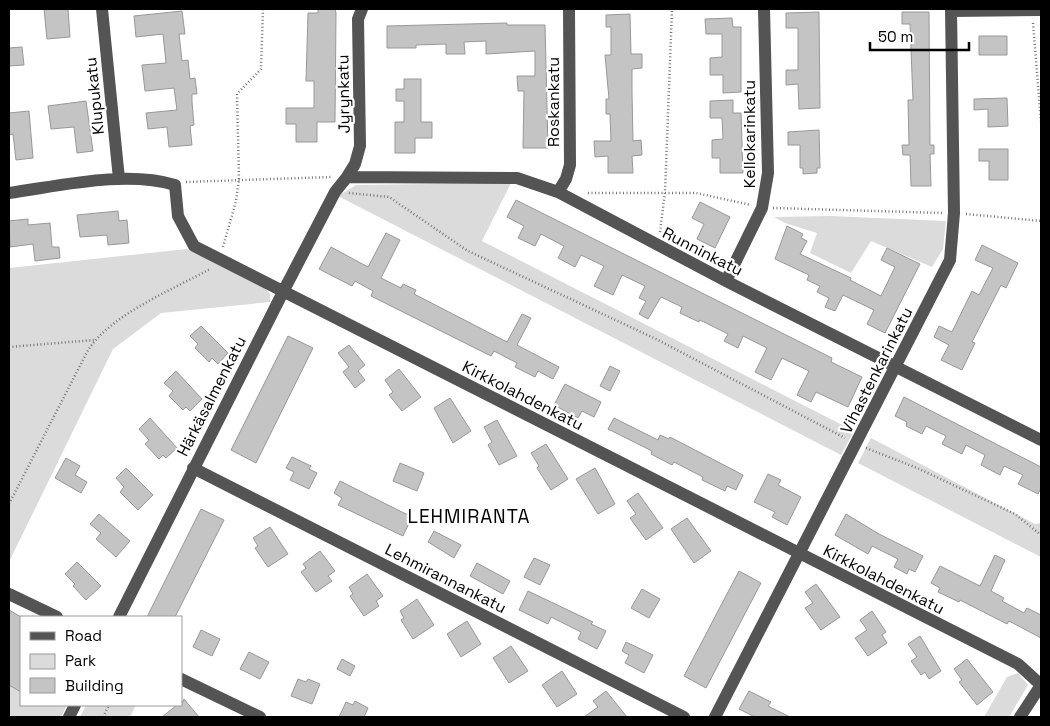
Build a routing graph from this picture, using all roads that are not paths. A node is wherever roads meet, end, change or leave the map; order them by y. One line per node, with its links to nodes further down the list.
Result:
1 (102, 9): 8 (street, Klupukatu)
2 (362, 9): 7 (street, Jyrynkatu)
3 (569, 9): 10 (street, Roskankatu)
4 (764, 9): 11 (street, Kellokarinkatu)
5 (951, 10): 6 (street); 13 (street, Vihastenkarinkatu)
6 (1037, 10)
7 (347, 177): 10 (street, Runninkatu); 12 (street, Härkäsalmenkatu)
8 (119, 179): 9 (street); 12 (street, Kirkkolahdenkatu)
9 (9, 192)
10 (558, 192): 11 (street, Runninkatu)
11 (726, 281): 13 (street, Runninkatu)
12 (284, 290): 15 (street, Härkäsalmenkatu); 16 (street, Kirkkolahdenkatu)
13 (896, 367): 14 (street, Runninkatu); 16 (street, Vihastenkarinkatu)
14 (1041, 440)
15 (193, 468): 19 (street, Härkäsalmenkatu); 23 (street, Lehmirannankatu)
16 (799, 554): 21 (street, Kirkkolahdenkatu); 24 (street, Vihastenkarinkatu)
17 (9, 594): 18 (street)
18 (55, 616)
19 (119, 616)
20 (182, 679): 22 (street)
21 (1041, 685): 25 (street)
22 (260, 717)
23 (684, 717)
24 (715, 717)
25 (1020, 717)

